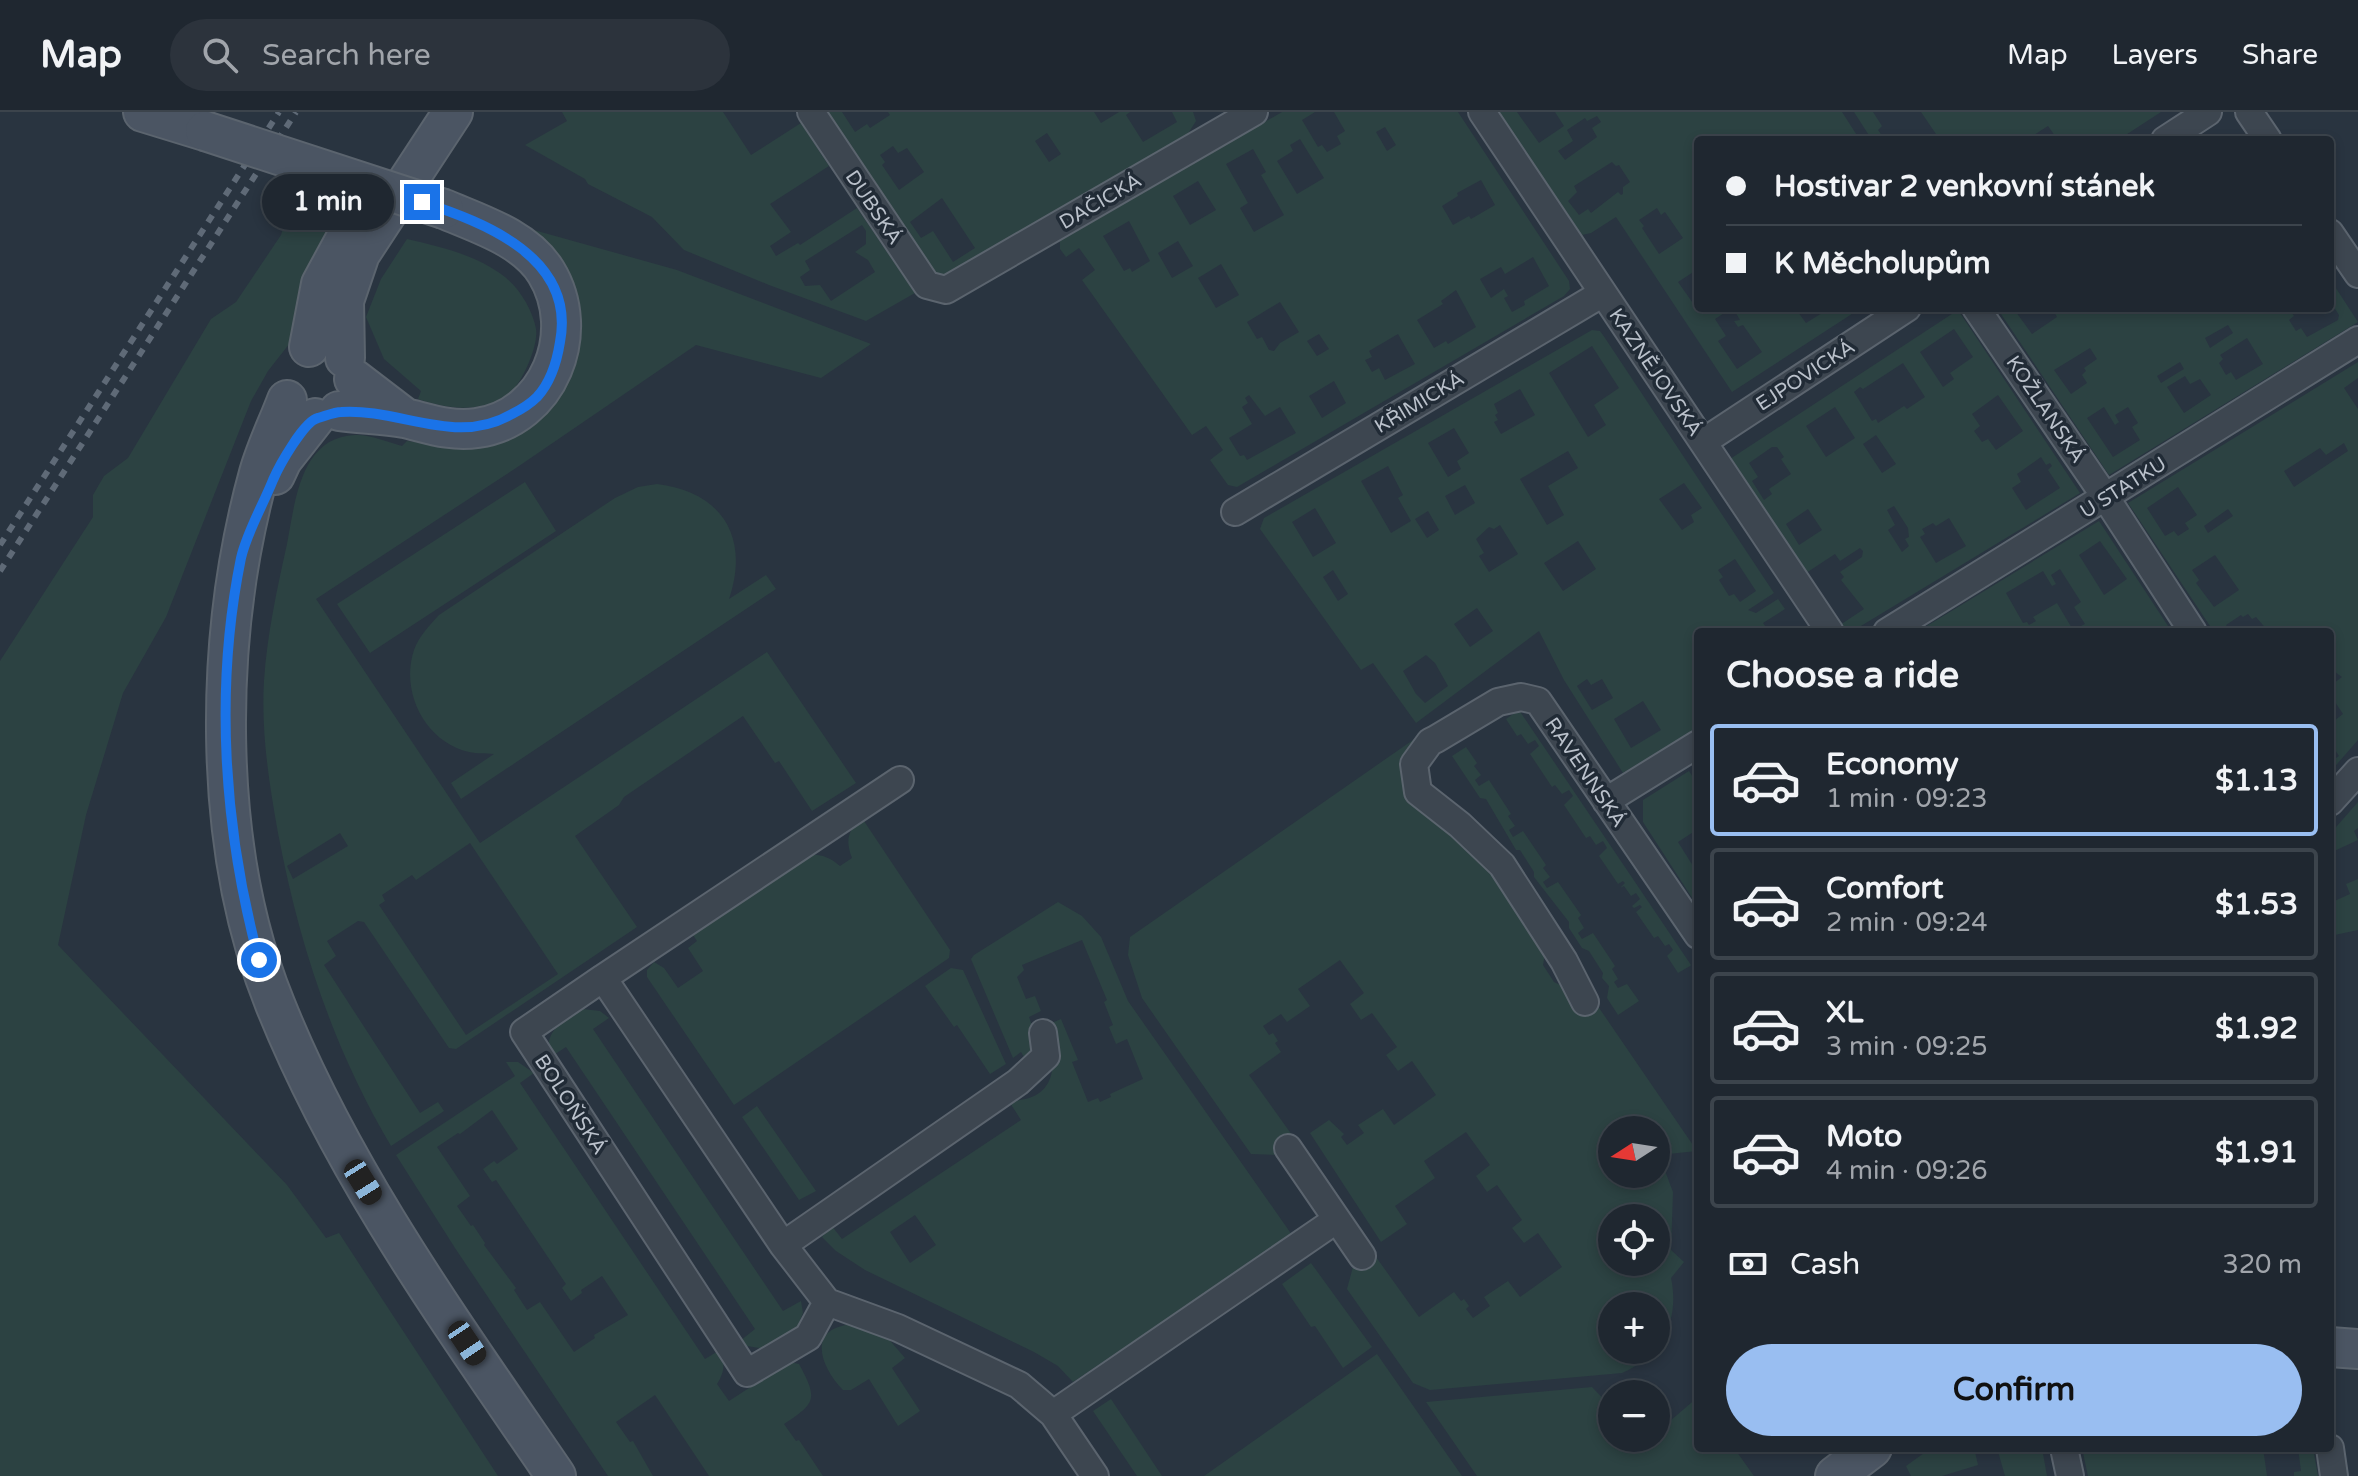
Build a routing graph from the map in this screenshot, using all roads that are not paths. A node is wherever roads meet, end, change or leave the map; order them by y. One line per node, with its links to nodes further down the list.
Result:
1 (143, 112): 20 (street, bridge)
2 (424, 112): 19 (street)
3 (453, 112): 20 (street)
4 (811, 112): 14 (street, DUBSKÁ)
5 (1254, 112): 9 (street, DAČICKÁ)
6 (1482, 112): 15 (street, KAZNĚJOVSKÁ)
7 (2208, 112): 10 (street)
8 (2249, 112): 11 (street)
9 (1212, 122): 14 (street, DAČICKÁ)
10 (2171, 136)
11 (2265, 136)
12 (2334, 239): 13 (street)
13 (2358, 274)
14 (946, 290)
15 (1603, 293): 21 (street, KAZNĚJOVSKÁ); 23 (street, KŘIMICKÁ)
16 (1901, 312): 21 (street, EJPOVICKÁ)
17 (1979, 312): 22 (street, KOŽLANSKÁ)
18 (2358, 340): 22 (street, U STATKU)
19 (309, 347): 20 (street); 20 (street)
20 (328, 393): 47 (street)
21 (1703, 442): 24 (street, KAZNĚJOVSKÁ)
22 (2106, 498): 25 (street, U STATKU); 26 (street, KOŽLANSKÁ)
23 (1235, 512)
24 (1827, 628)
25 (1894, 628)
26 (2190, 628)
27 (1694, 746): 31 (street)
28 (2358, 771): 30 (street)
29 (900, 780): 33 (street)
30 (2334, 798)
31 (1606, 801): 32 (street, RAVENNSKÁ); 34 (street, RAVENNSKÁ)
32 (1694, 929)
33 (603, 978): 38 (street); 40 (street, BOLOŇSKÁ)
34 (1585, 1002)
35 (1043, 1033): 38 (street)
36 (1288, 1148): 37 (street)
37 (1336, 1220): 39 (street); 43 (street)
38 (783, 1245): 40 (street)
39 (1362, 1256)
40 (827, 1302): 43 (street)
41 (2334, 1347): 42 (street)
42 (2358, 1349)
43 (1053, 1414): 48 (street)
44 (1867, 1452): 49 (street)
45 (2065, 1452): 50 (street)
46 (2331, 1452): 51 (street)
47 (556, 1476)
48 (1095, 1476)
49 (1835, 1476)
50 (2070, 1476)
51 (2334, 1476)

